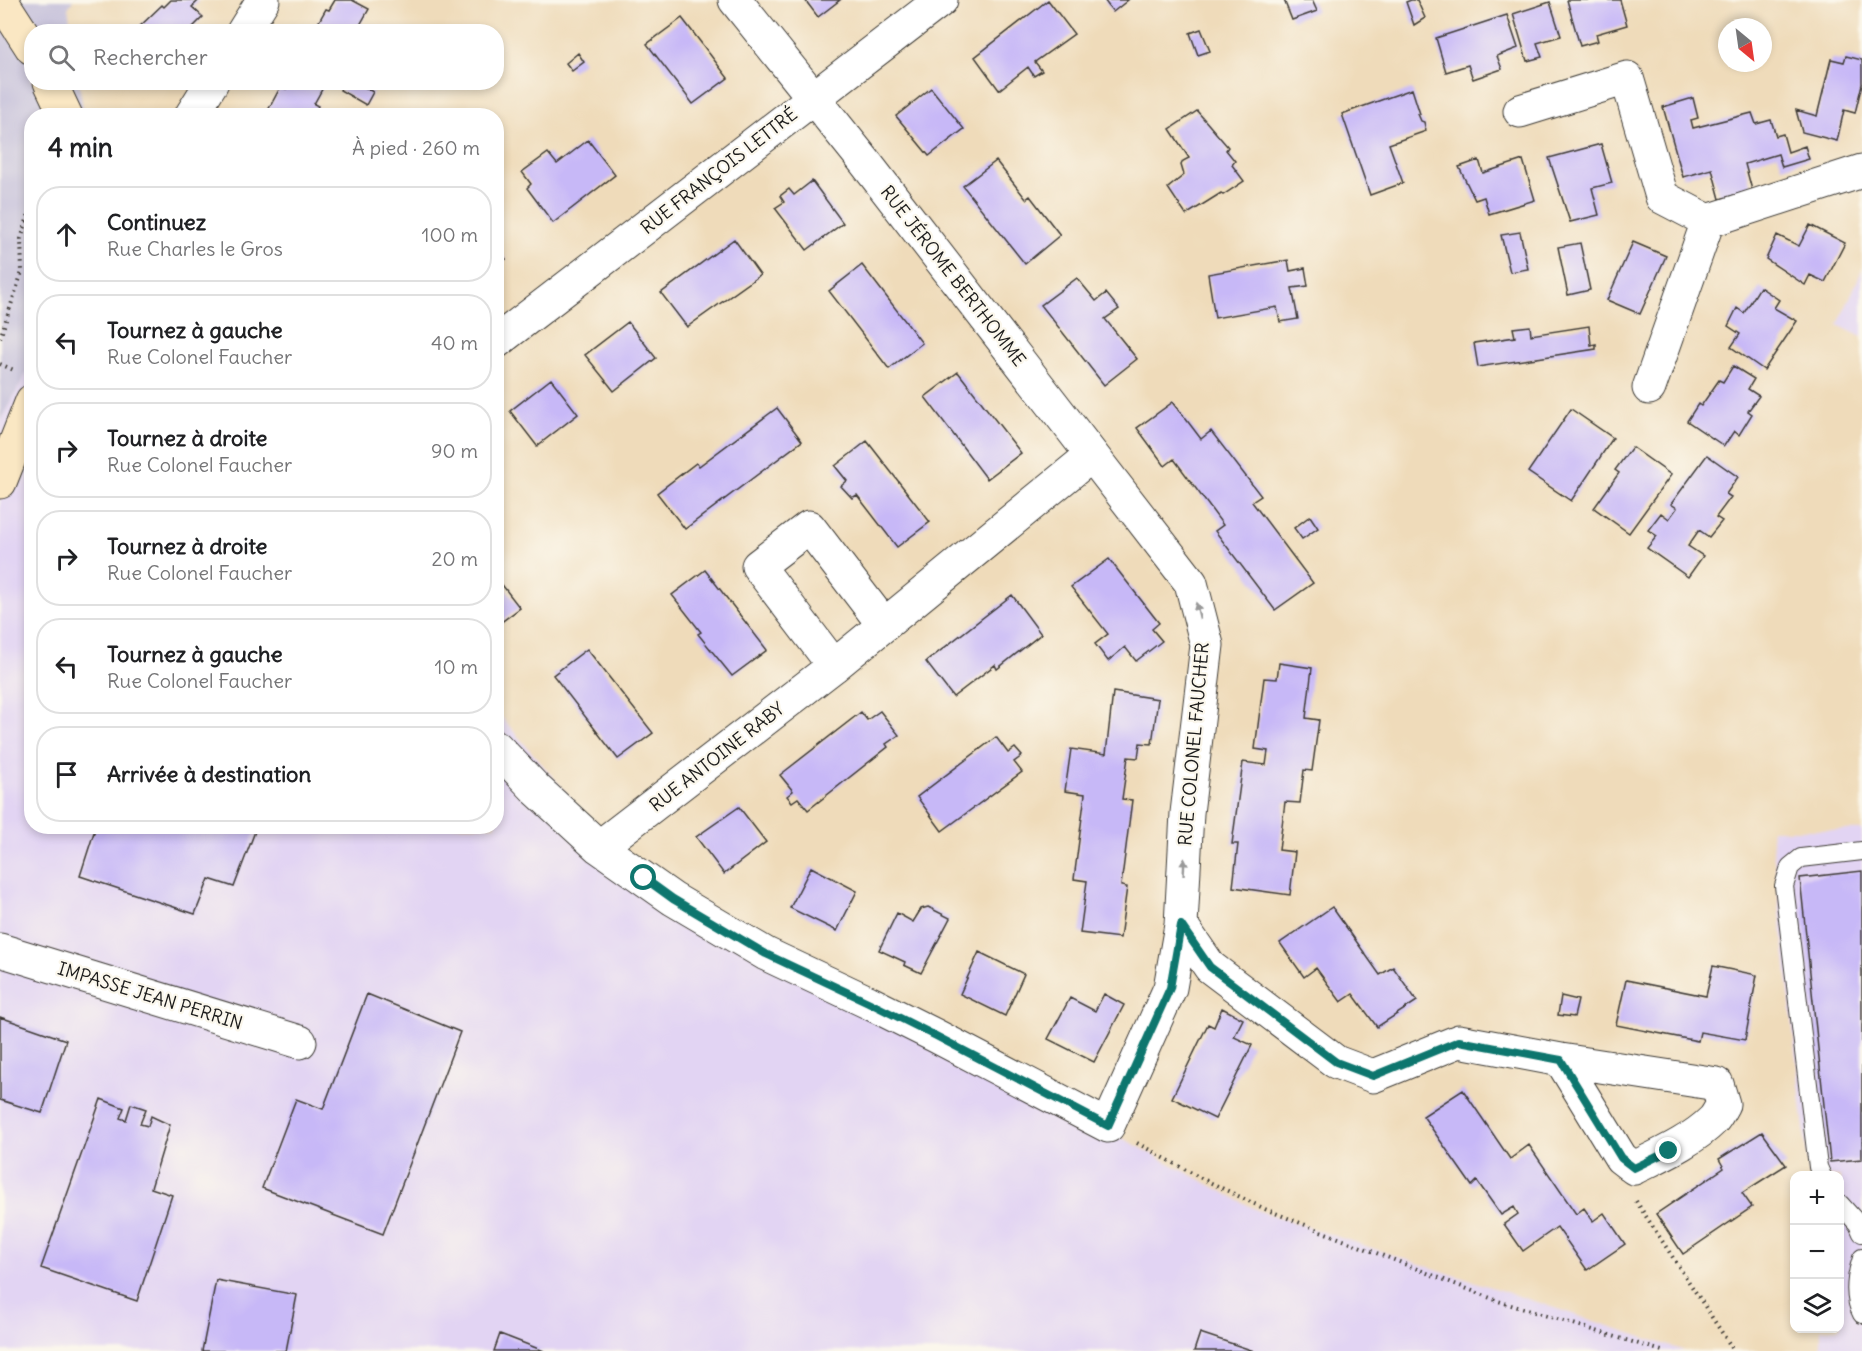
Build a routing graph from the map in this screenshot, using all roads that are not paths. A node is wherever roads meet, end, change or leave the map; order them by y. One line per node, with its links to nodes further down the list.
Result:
1 (1, 0): 6 (street)
2 (263, 0): 5 (street)
3 (735, 0): 9 (street, RUE JÉROME BERTHOMME)
4 (941, 0): 9 (street, RUE FRANÇOIS LETTRÉ)
5 (248, 24)
6 (24, 36)
7 (54, 90): 10 (street)
8 (207, 90): 11 (street)
9 (814, 97): 15 (street, RUE FRANÇOIS LETTRÉ); 18 (street, RUE JÉROME BERTHOMME)
10 (62, 108)
11 (196, 108)
12 (1520, 111): 14 (street)
13 (1862, 171): 14 (street)
14 (1708, 221): 16 (street)
15 (504, 336)
16 (1649, 388)
17 (24, 421): 19 (street)
18 (1092, 455): 20 (street, RUE ANTOINE RABY); 25 (street, RUE COLONEL FAUCHER, one-way to 18)
19 (0, 482)
20 (884, 626): 21 (street, RUE ANTOINE RABY); 21 (street)
21 (834, 666): 23 (street, RUE ANTOINE RABY)
22 (504, 755): 23 (street)
23 (599, 848): 25 (street, RUE COLONEL FAUCHER)
24 (1862, 851): 29 (lane)
25 (1181, 925): 28 (street)
26 (0, 950): 27 (street, IMPASSE JEAN PERRIN)
27 (300, 1042)
28 (1561, 1060): 28 (street)
29 (1820, 1171)
30 (1844, 1209): 31 (lane)
31 (1862, 1233)
32 (1862, 1258): 33 (lane)
33 (1862, 1314)

